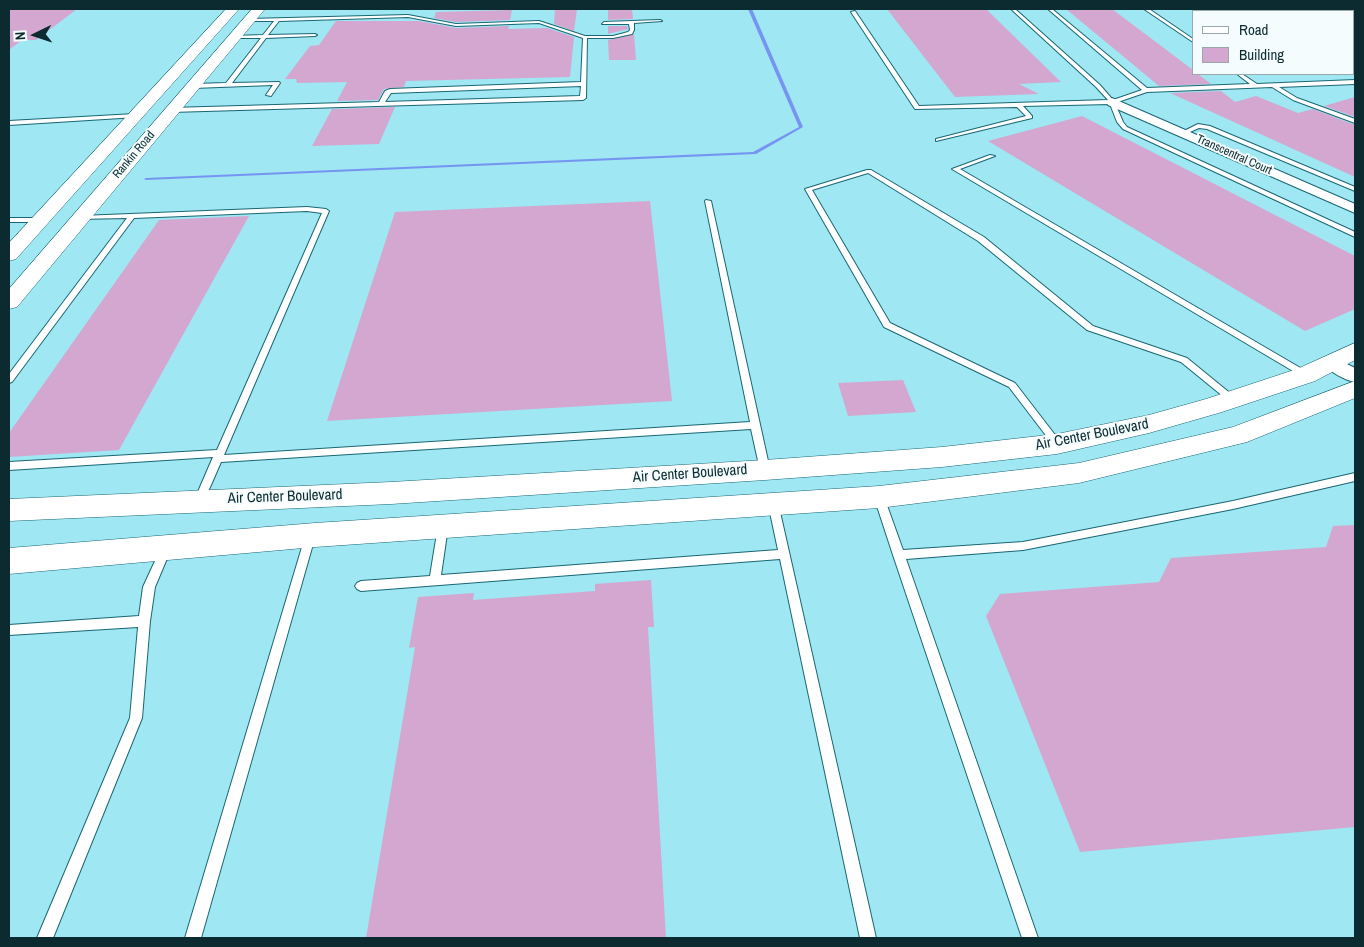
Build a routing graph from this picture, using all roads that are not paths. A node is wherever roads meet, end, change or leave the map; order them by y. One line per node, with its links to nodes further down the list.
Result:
1 (233, 9): 8 (street, Rankin Road)
2 (1013, 9): 26 (lane)
3 (1050, 9): 24 (lane)
4 (1146, 9): 16 (lane)
5 (853, 12): 28 (lane)
6 (254, 14): 7 (lane); 8 (street); 14 (street, Rankin Road)
7 (278, 19): 13 (lane); 15 (lane)
8 (222, 20): 30 (street, Rankin Road)
9 (660, 21): 10 (lane)
10 (631, 22): 11 (lane); 15 (lane)
11 (604, 23)
12 (315, 35): 13 (lane)
13 (265, 36): 14 (lane); 19 (lane)
14 (235, 37): 23 (street, Rankin Road)
15 (585, 38): 20 (lane)
16 (1192, 41)
17 (1240, 75): 21 (lane)
18 (1355, 82): 22 (lane)
19 (228, 84): 23 (lane); 25 (lane)
20 (584, 84): 27 (lane); 27 (lane)
21 (1255, 85): 22 (lane); 24 (lane)
22 (1273, 85): 31 (lane)
23 (193, 86): 29 (street, Rankin Road)
24 (1146, 90): 26 (lane)
25 (269, 95)
26 (1112, 102): 28 (lane); 33 (street, Transcentral Court); 43 (lane)
27 (381, 104): 29 (lane)
28 (1018, 105): 34 (lane)
29 (171, 110): 30 (street); 40 (street, Rankin Road)
30 (135, 116): 32 (lane); 42 (street, Rankin Road)
31 (1355, 121)
32 (9, 123)
33 (1183, 133): 36 (lane); 38 (street, Transcentral Court)
34 (938, 140)
35 (992, 156): 47 (lane)
36 (1355, 189)
37 (708, 201): 52 (lane)
38 (1355, 209)
39 (132, 216): 40 (lane); 49 (lane); 54 (lane)
40 (80, 218): 42 (street); 45 (street, Rankin Road)
41 (9, 220): 42 (lane)
42 (41, 220): 44 (street, Rankin Road)
43 (1355, 235)
44 (9, 255)
45 (9, 302)
46 (1344, 357): 47 (street, Air Center Boulevard); 48 (street)
47 (1306, 375): 51 (street, Air Center Boulevard)
48 (1355, 376)
49 (9, 380)
50 (1355, 389): 57 (street)
51 (1233, 400): 53 (street, Air Center Boulevard); 53 (lane)
52 (755, 424): 54 (lane); 56 (lane)
53 (1057, 444): 56 (street, Air Center Boulevard); 57 (street)
54 (219, 456): 55 (lane); 61 (lane)
55 (9, 466)
56 (765, 470): 59 (street, Air Center Boulevard); 62 (street)
57 (1079, 473): 60 (street)
58 (1355, 476): 68 (lane)
59 (322, 496): 61 (street, Air Center Boulevard); 65 (street)
60 (879, 497): 62 (street); 68 (lane)
61 (199, 501): 63 (street, Air Center Boulevard)
62 (773, 504): 64 (street); 67 (lane)
63 (9, 510)
64 (443, 526): 65 (street); 70 (lane)
65 (310, 536): 66 (street); 75 (lane)
66 (166, 549): 69 (street); 72 (lane)
67 (784, 554): 70 (lane); 76 (lane)
68 (898, 555): 77 (lane)
69 (9, 560)
70 (435, 580): 71 (lane)
71 (361, 586)
72 (144, 621): 73 (lane); 74 (lane)
73 (9, 630)
74 (46, 938)
75 (193, 938)
76 (868, 938)
77 (1030, 938)

